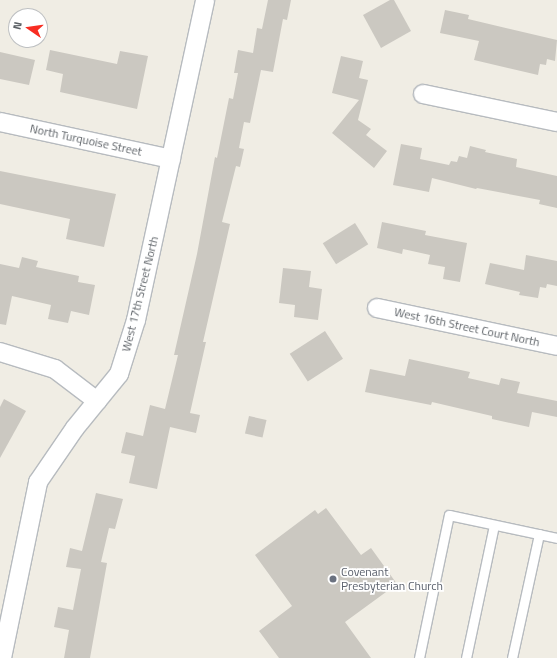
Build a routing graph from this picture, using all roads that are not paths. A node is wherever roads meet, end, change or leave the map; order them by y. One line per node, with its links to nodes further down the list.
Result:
1 (205, 0): 5 (street, West 17th Street North)
2 (424, 94): 4 (street)
3 (0, 122): 5 (street, North Turquoise Street)
4 (557, 122)
5 (171, 159): 9 (street, West 17th Street North)
6 (377, 308): 7 (street, West 16th Street Court North)
7 (557, 346)
8 (0, 352): 9 (street)
9 (97, 401): 13 (street, West 17th Street North)
10 (494, 525): 11 (lane); 14 (lane); 15 (lane)
11 (539, 534): 12 (lane); 16 (lane)
12 (557, 538)
13 (2, 658)
14 (419, 658)
15 (466, 658)
16 (512, 658)

